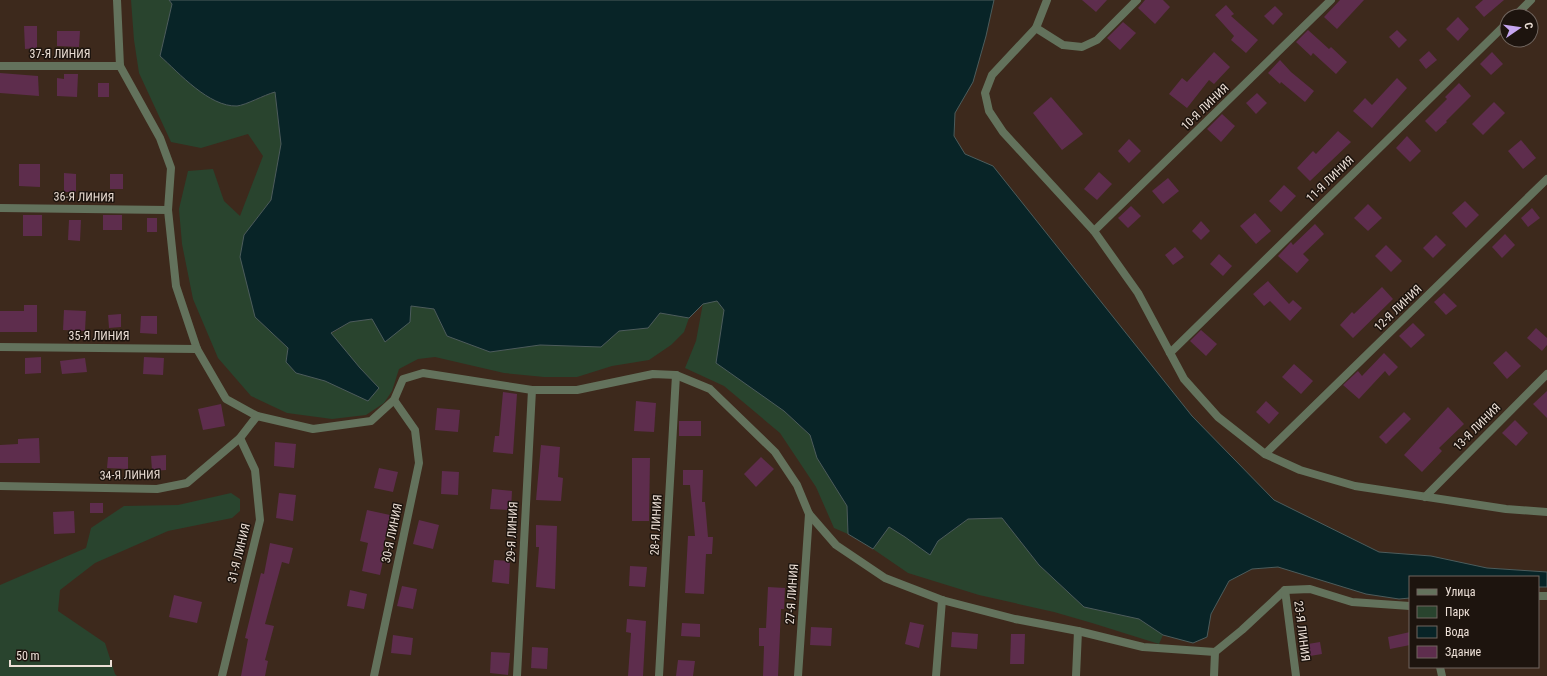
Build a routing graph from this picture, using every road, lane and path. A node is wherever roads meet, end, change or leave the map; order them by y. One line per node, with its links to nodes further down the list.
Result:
1 (117, 0): 10 (street)
2 (1047, 0): 7 (street)
3 (1137, 0): 7 (street)
4 (1331, 0): 14 (street, 10-Я ЛИНИЯ)
5 (1531, 0): 6 (street)
6 (1522, 8)
7 (1036, 28): 14 (street)
8 (1499, 31): 17 (street, 11-Я ЛИНИЯ)
9 (0, 66): 10 (street, 37-Я ЛИНИЯ)
10 (120, 66): 13 (street)
11 (1547, 179): 24 (street, 12-Я ЛИНИЯ)
12 (0, 208): 13 (street, 36-Я ЛИНИЯ)
13 (168, 210): 16 (street)
14 (1094, 231): 17 (street)
15 (0, 348): 16 (street, 35-Я ЛИНИЯ)
16 (197, 349): 22 (street)
17 (1170, 353): 24 (street)
18 (1547, 374): 26 (street, 13-Я ЛИНИЯ)
19 (676, 375): 20 (street); 28 (street); 37 (street, 28-Я ЛИНИЯ)
20 (532, 390): 21 (street); 36 (street, 29-Я ЛИНИЯ)
21 (394, 400): 22 (street); 35 (street, 30-Я ЛИНИЯ)
22 (257, 416): 23 (street, 34-Я ЛИНИЯ)
23 (240, 438): 25 (street, 34-Я ЛИНИЯ); 34 (street, 31-Я ЛИНИЯ)
24 (1265, 454): 26 (street)
25 (0, 486)
26 (1425, 497): 27 (street)
27 (1547, 512)
28 (809, 514): 30 (street); 38 (street, 27-Я ЛИНИЯ)
29 (1285, 590): 31 (street); 33 (street); 42 (street, 23-Я ЛИНИЯ)
30 (942, 600): 32 (street); 39 (street)
31 (1409, 606)
32 (1078, 631): 33 (street); 40 (street)
33 (1215, 652): 41 (street)
34 (222, 676)
35 (374, 676)
36 (517, 676)
37 (659, 676)
38 (798, 676)
39 (936, 676)
40 (1076, 676)
41 (1214, 676)
42 (1296, 676)

